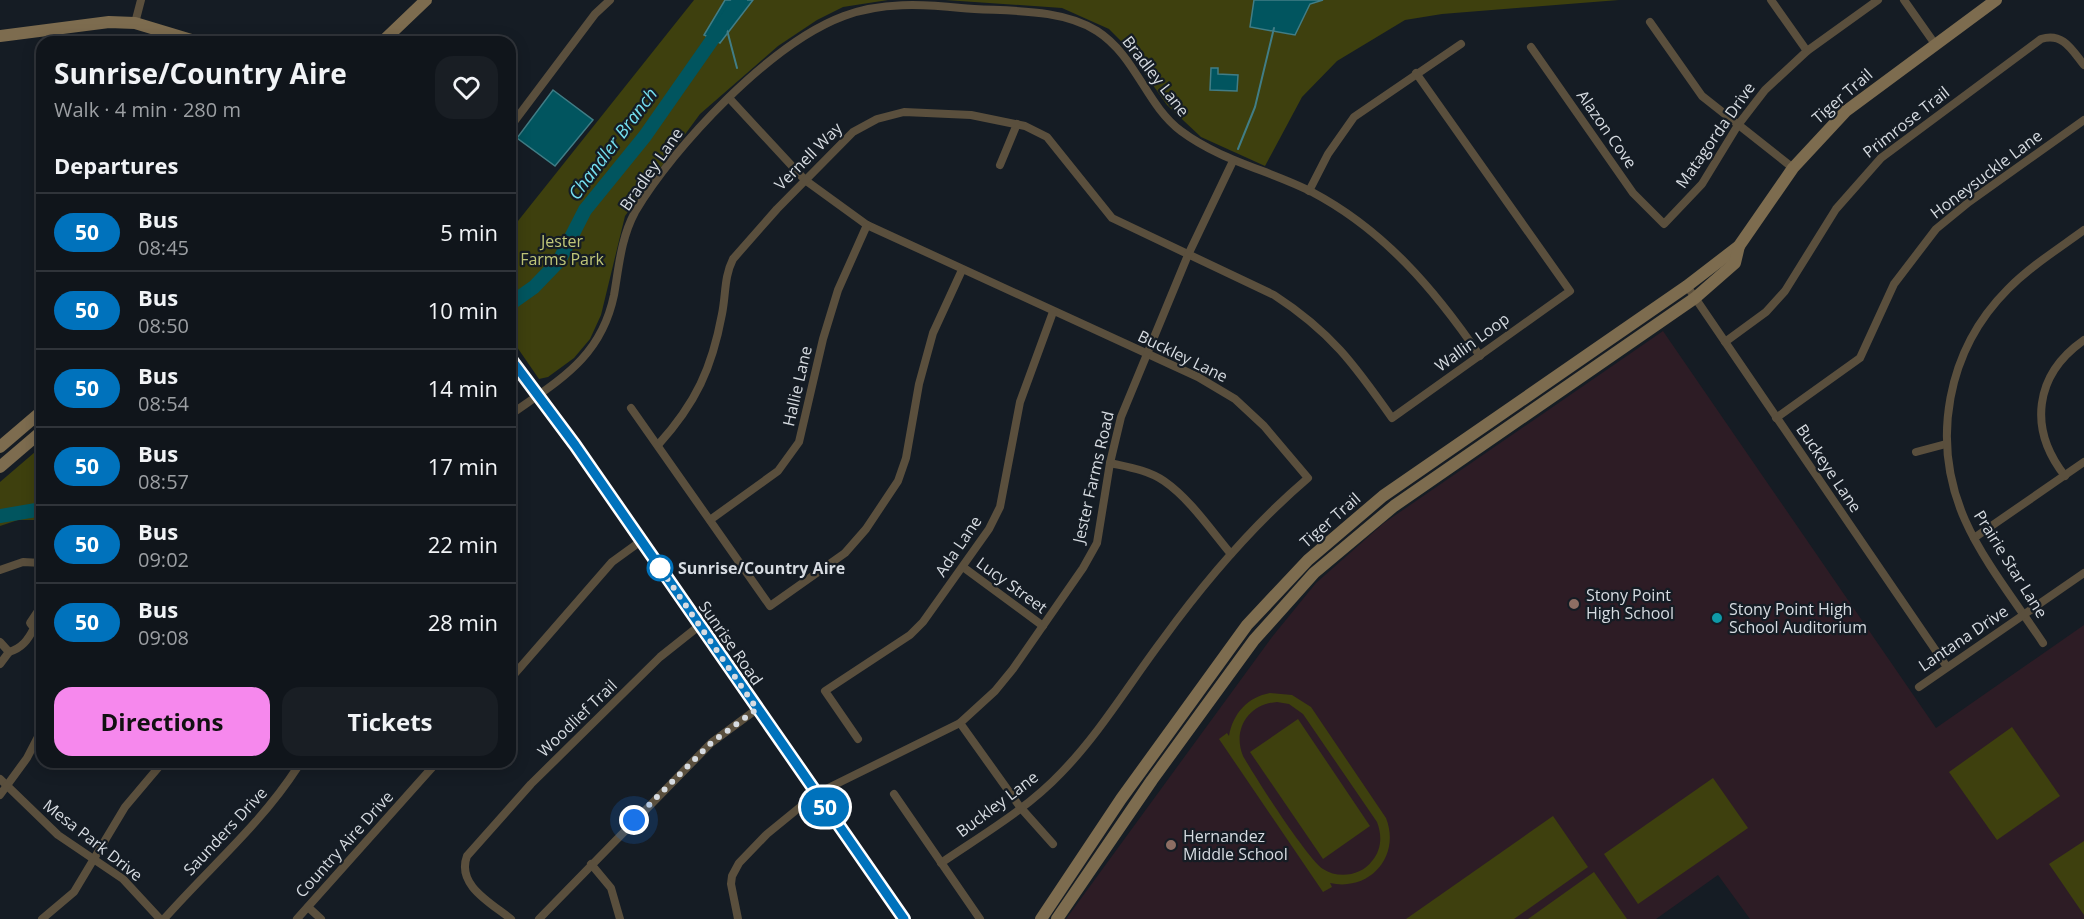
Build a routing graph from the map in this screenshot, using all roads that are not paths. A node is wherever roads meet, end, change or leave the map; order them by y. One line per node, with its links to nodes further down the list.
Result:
1 (141, 0): 9 (street)
2 (426, 0): 12 (street)
3 (610, 0): 20 (street)
4 (1771, 0): 16 (street)
5 (1878, 0): 16 (street, Matagorda Drive)
6 (1904, 0): 14 (street)
7 (1996, 0): 14 (street, Tiger Trail)
8 (1650, 22): 23 (street)
9 (135, 23): 10 (street); 11 (street)
10 (0, 36)
11 (178, 36)
12 (387, 36)
13 (1461, 44): 18 (street)
14 (1935, 44): 26 (street, Tiger Trail)
15 (1531, 47): 29 (street, Alazon Cove)
16 (1807, 51): 23 (street, Matagorda Drive)
17 (2084, 65): 39 (street, Primrose Trail)
18 (1416, 73): 28 (street); 41 (street, Wallin Loop)
19 (729, 98): 24 (street, Bradley Lane); 27 (street, Buckley Lane); 43 (street, Bradley Lane)
20 (516, 119)
21 (2084, 120): 47 (street, Honeysuckle Lane)
22 (1017, 124): 25 (street); 27 (street, Vernell Way); 33 (street, Vernell Way)
23 (1738, 125): 26 (street); 29 (street, Matagorda Drive)
24 (1233, 161): 28 (street, Bradley Lane); 33 (street, Jester Farms Road)
25 (1000, 165)
26 (1793, 168): 32 (street, Tiger Trail)
27 (805, 180): 30 (street, Buckley Lane); 50 (street, Vernell Way)
28 (1309, 190): 41 (street, Bradley Lane)
29 (1664, 224)
30 (867, 225): 34 (street, Buckley Lane); 57 (street, Hallie Lane)
31 (2084, 230): 49 (street, Prairie Star Lane)
32 (1739, 246): 35 (street, Tiger Trail); 36 (street, Tiger Trail)
33 (1188, 255): 40 (street, Jester Farms Road); 41 (street, Wallin Loop)
34 (962, 270): 37 (street, Buckley Lane); 57 (street)
35 (1687, 286): 36 (street, Buckeye Lane); 104 (street, Tiger Trail)
36 (1695, 298): 39 (street, Buckeye Lane); 105 (street, Tiger Trail)
37 (1053, 312): 40 (street, Buckley Lane); 62 (street, Ada Lane)
38 (2084, 340): 56 (street)
39 (1725, 342): 47 (street, Buckeye Lane)
40 (1146, 353): 55 (street, Jester Farms Road); 60 (street, Buckley Lane)
41 (1480, 356)
42 (516, 366): 43 (street, Sunrise Road)
43 (538, 395): 45 (street, Bradley Lane); 59 (street, Sunrise Road)
44 (631, 408): 50 (street)
45 (516, 411)
46 (36, 416): 51 (street)
47 (1776, 418): 73 (street, Buckeye Lane)
48 (36, 436): 54 (street)
49 (1946, 444): 52 (street); 58 (street, Prairie Star Lane)
50 (658, 445): 57 (street)
51 (0, 447): 54 (street)
52 (1916, 452)
53 (2084, 462): 56 (street)
54 (5, 463)
55 (1110, 463): 60 (street); 68 (street, Jester Farms Road)
56 (2065, 476): 58 (street)
57 (710, 520)
58 (1974, 538): 66 (street, Prairie Star Lane)
59 (641, 541): 67 (street, Sunrise Road); 74 (street)
60 (1231, 554): 88 (street, Buckley Lane)
61 (36, 563): 63 (street)
62 (963, 567): 68 (street, Lucy Street); 79 (street, Ada Lane)
63 (0, 570)
64 (2084, 573): 66 (street, Lantana Drive)
65 (36, 614): 71 (street)
66 (2024, 614): 70 (street, Prairie Star Lane); 73 (street, Lantana Drive)
67 (699, 626): 76 (street, Sunrise Road); 98 (street, Woodlief Trail)
68 (1043, 626): 77 (street, Jester Farms Road)
69 (0, 642): 71 (street)
70 (2043, 643)
71 (9, 652): 72 (street)
72 (0, 664)
73 (1947, 667): 75 (street, Lantana Drive)
74 (516, 672)
75 (1918, 687)
76 (757, 709): 85 (street, Sunrise Road); 92 (street)
77 (960, 723): 85 (street, Jester Farms Road); 88 (street)
78 (36, 739): 84 (street)
79 (858, 739)
80 (158, 768): 90 (street)
81 (297, 768): 95 (street, Saunders Drive)
82 (432, 768): 93 (street, Country Aire Drive)
83 (0, 780): 84 (street, Mesa Park Drive)
84 (7, 787): 87 (street); 90 (street, Mesa Park Drive)
85 (816, 794): 101 (street, Jester Farms Road); 102 (street, Sunrise Road)
86 (894, 794): 91 (street)
87 (0, 795)
88 (1020, 807): 89 (street); 91 (street, Buckley Lane)
89 (1053, 844)
90 (93, 858): 94 (street); 95 (street, Mesa Park Drive)
91 (941, 863): 103 (street)
92 (591, 864): 99 (street); 100 (street)
93 (308, 907): 96 (street, Country Aire Drive); 97 (street)
94 (42, 919)
95 (162, 919)
96 (297, 919)
97 (321, 919)
98 (511, 919)
99 (539, 919)
100 (620, 919)
101 (738, 919)
102 (904, 919)
103 (980, 919)
104 (1041, 919)
105 (1057, 919)

